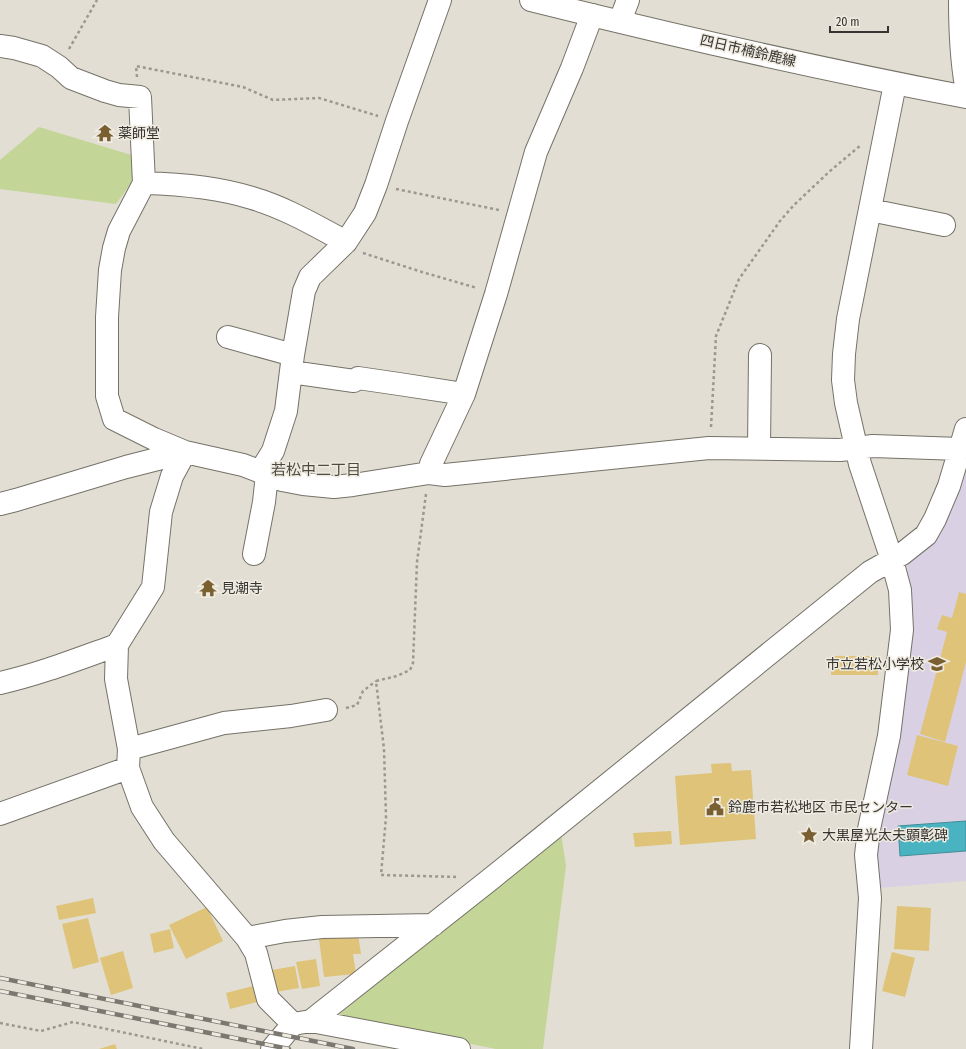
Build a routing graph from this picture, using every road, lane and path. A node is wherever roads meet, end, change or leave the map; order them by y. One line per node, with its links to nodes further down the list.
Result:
1 (97, 0): 9 (path)
2 (440, 0): 14 (street)
3 (531, 0): 6 (street, 四日市楠鈴鹿線)
4 (628, 0): 7 (street)
5 (960, 0): 11 (street)
6 (592, 15): 7 (street, 四日市楠鈴鹿線); 19 (street)
7 (620, 21): 10 (street, 四日市楠鈴鹿線)
8 (0, 46): 9 (street)
9 (60, 67): 12 (street)
10 (895, 84): 13 (street, 四日市楠鈴鹿線); 15 (street)
11 (966, 86)
12 (140, 97): 14 (path); 16 (street)
13 (966, 97)
14 (397, 121): 17 (street)
15 (886, 128): 18 (street); 28 (path)
16 (144, 183): 21 (street); 31 (street)
17 (376, 185): 19 (path); 21 (street)
18 (870, 210): 20 (street); 30 (street)
19 (519, 214): 22 (street)
20 (944, 225)
21 (346, 242): 22 (path); 25 (street)
22 (496, 294): 26 (street)
23 (228, 337): 25 (street)
24 (760, 355): 29 (street)
25 (292, 364): 26 (street); 32 (street)
26 (464, 394): 33 (street)
27 (963, 439): 30 (street); 36 (street)
28 (709, 448): 29 (street); 33 (street)
29 (759, 448): 30 (street)
30 (856, 449): 36 (street)
31 (185, 452): 32 (street); 34 (street); 37 (street)
32 (263, 473): 33 (street); 35 (street)
33 (429, 473): 38 (path)
34 (0, 504)
35 (254, 554)
36 (892, 560): 44 (street); 51 (street)
37 (117, 645): 39 (street); 41 (street)
38 (376, 681): 40 (path); 43 (path)
39 (0, 683)
40 (326, 710): 41 (street)
41 (129, 759): 42 (street); 45 (street)
42 (0, 814)
43 (460, 877)
44 (433, 925): 45 (street); 46 (street)
45 (248, 938): 46 (street)
46 (302, 1022): 49 (street); 50 (street)
47 (0, 1023): 48 (path)
48 (203, 1049)
49 (272, 1049)
50 (459, 1049)
51 (861, 1049)

